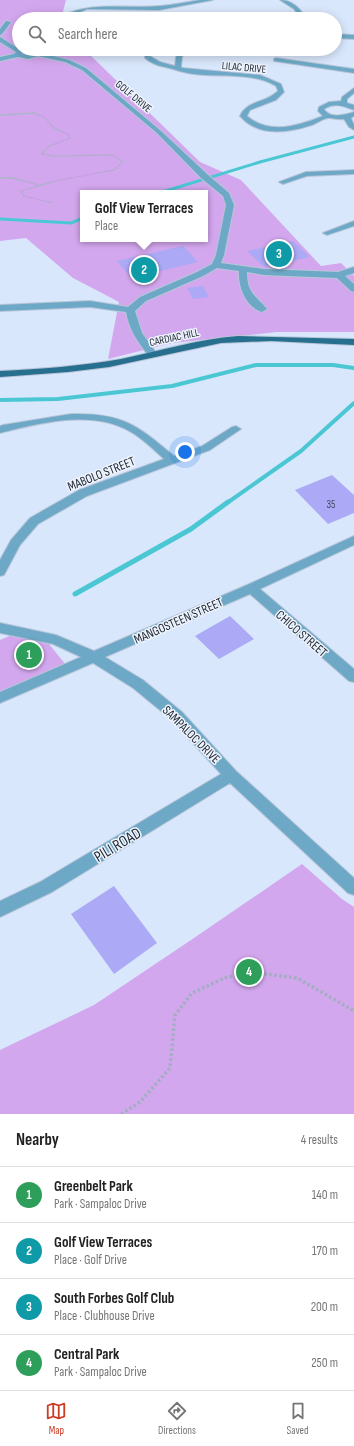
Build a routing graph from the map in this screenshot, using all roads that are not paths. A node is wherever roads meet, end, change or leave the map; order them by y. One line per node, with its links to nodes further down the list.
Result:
1 (210, 0): 3 (street)
2 (283, 0): 4 (street)
3 (73, 12)
4 (299, 12)
5 (8, 22): 6 (street)
6 (0, 33)
7 (342, 36): 8 (street)
8 (354, 37)
9 (0, 40): 10 (street)
10 (12, 49)
11 (12, 55): 15 (street)
12 (46, 56): 30 (street, GOLF DRIVE)
13 (147, 56): 17 (street)
14 (179, 56): 17 (street)
15 (0, 59)
16 (276, 60): 18 (street)
17 (178, 68): 23 (street, LILAC DRIVE)
18 (354, 70)
19 (354, 90): 20 (street)
20 (344, 104): 21 (street); 23 (street)
21 (354, 108)
22 (354, 114): 24 (street)
23 (328, 116): 24 (street)
24 (347, 117): 25 (street)
25 (354, 128)
26 (354, 172): 27 (street)
27 (284, 182)
28 (354, 222): 29 (street)
29 (327, 233)
30 (216, 265): 31 (street); 37 (street)
31 (243, 270): 33 (street); 36 (street)
32 (354, 270): 33 (street)
33 (339, 275): 34 (street)
34 (354, 289)
35 (0, 308): 37 (street)
36 (262, 309)
37 (130, 310): 39 (street)
38 (354, 342): 39 (main road, CARDIAC HILL)
39 (152, 354): 40 (main road, CARDIAC HILL)
40 (0, 374)
41 (236, 429): 43 (street, MABOLO STREET)
42 (0, 430): 43 (street)
43 (172, 460): 45 (street, MABOLO STREET)
44 (354, 540): 46 (street, MANGOSTEEN STREET)
45 (0, 572)
46 (250, 588): 48 (street, MANGOSTEEN STREET); 49 (street, CHICO STREET)
47 (0, 628): 48 (street, SAMPALOC DRIVE)
48 (94, 657): 50 (street, MANGOSTEEN STREET); 51 (street, SAMPALOC DRIVE)
49 (354, 677)
50 (0, 698)
51 (231, 775): 52 (street, SAMPALOC DRIVE); 53 (street, PILI ROAD)
52 (354, 888)
53 (0, 909)

